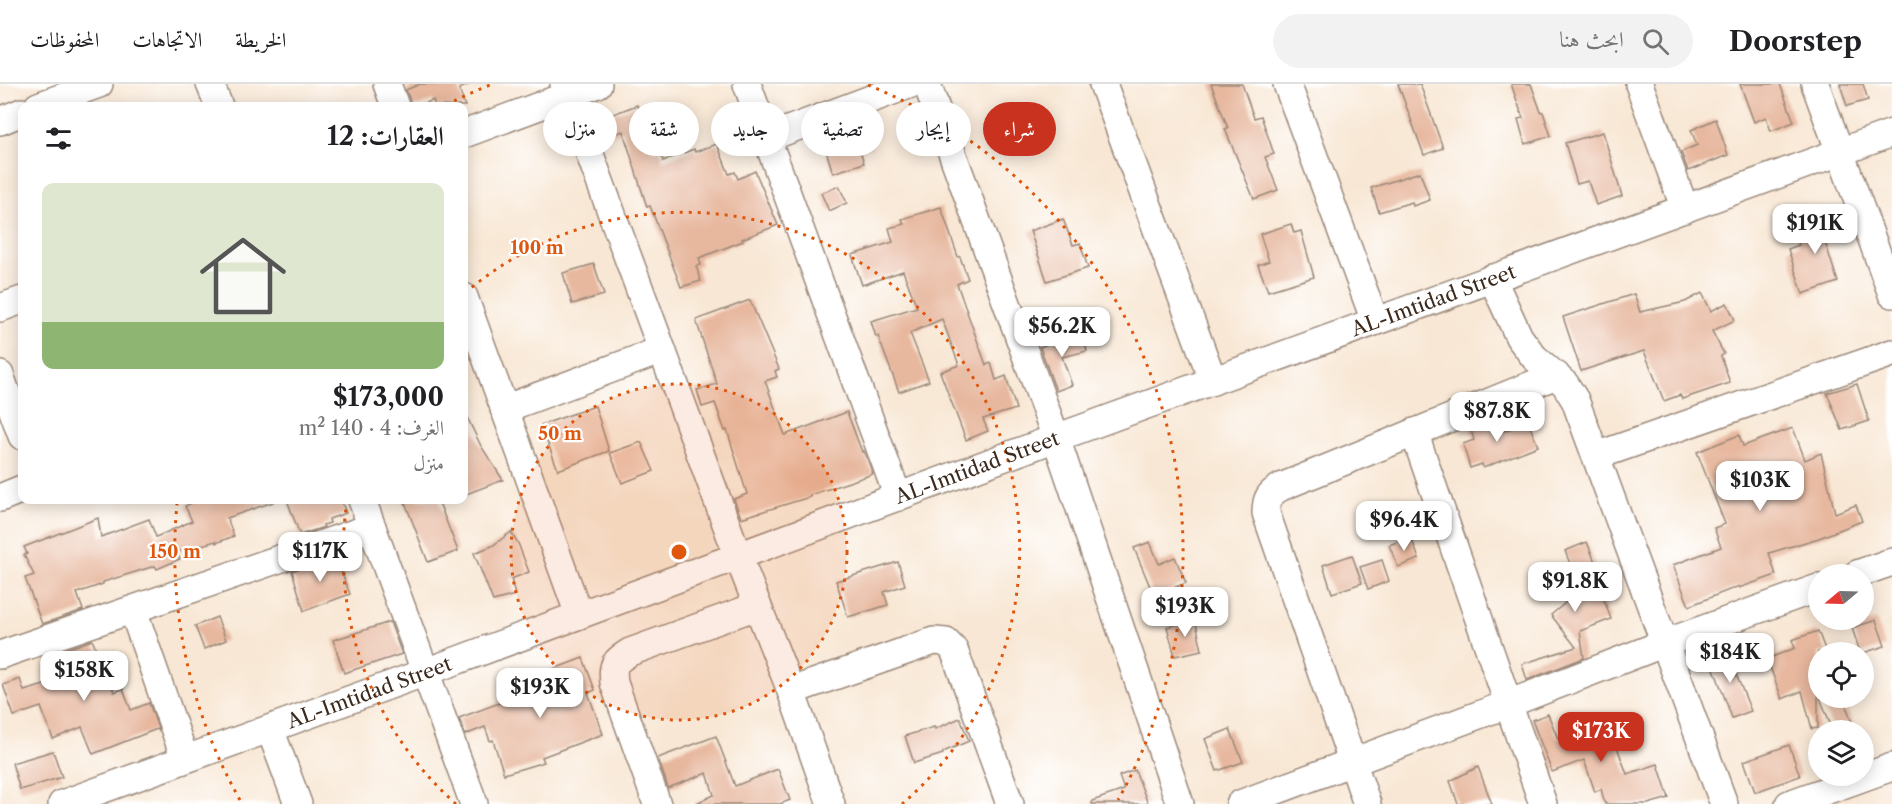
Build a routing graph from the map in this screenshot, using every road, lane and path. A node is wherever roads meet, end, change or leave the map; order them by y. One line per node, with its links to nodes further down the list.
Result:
1 (99, 84): 13 (street)
2 (210, 84): 14 (street)
3 (387, 84): 15 (street)
4 (598, 84): 12 (street)
5 (747, 84): 16 (street)
6 (911, 84): 19 (street)
7 (927, 84): 39 (street)
8 (1104, 84): 35 (street)
9 (1287, 84): 30 (street)
10 (1639, 84): 24 (street)
11 (1815, 84): 22 (street)
12 (566, 89): 20 (street); 31 (street)
13 (46, 97)
14 (217, 102)
15 (394, 102)
16 (754, 102)
17 (18, 114): 18 (street)
18 (0, 121)
19 (789, 130)
20 (468, 132)
21 (1892, 133): 22 (street, AL-Imtidad Street)
22 (1840, 151): 24 (street, AL-Imtidad Street); 26 (street)
23 (774, 156): 42 (street)
24 (1685, 209): 25 (street, AL-Imtidad Street)
25 (1492, 278): 30 (street, AL-Imtidad Street); 34 (street)
26 (1892, 294)
27 (18, 301): 28 (street)
28 (0, 308)
29 (468, 308): 36 (street)
30 (1375, 321): 35 (street, AL-Imtidad Street)
31 (662, 350): 36 (street); 46 (street)
32 (1892, 353): 40 (street)
33 (0, 375): 37 (street)
34 (1556, 375): 38 (street); 40 (street)
35 (1213, 381): 39 (street, AL-Imtidad Street)
36 (504, 409): 52 (street)
37 (18, 425)
38 (1414, 432): 57 (street); 60 (street)
39 (1056, 438): 42 (street, AL-Imtidad Street); 69 (street)
40 (1596, 456): 53 (street)
41 (18, 491): 43 (street)
42 (898, 497): 46 (street, AL-Imtidad Street)
43 (0, 498)
44 (364, 504): 45 (street)
45 (372, 526): 51 (street); 55 (street)
46 (738, 556): 50 (street); 52 (street, AL-Imtidad Street)
47 (1892, 562): 48 (street)
48 (1874, 568)
49 (1808, 592): 53 (street)
50 (757, 606): 56 (street); 66 (street)
51 (133, 610): 54 (street); 59 (street)
52 (579, 615): 55 (street, AL-Imtidad Street)
53 (1665, 643): 57 (street); 73 (street)
54 (0, 656)
55 (426, 672): 58 (street, AL-Imtidad Street); 65 (street)
56 (791, 691): 67 (street); 68 (street)
57 (1508, 704): 60 (street); 72 (street)
58 (270, 729): 59 (street, AL-Imtidad Street); 64 (street)
59 (185, 759): 62 (street, AL-Imtidad Street)
60 (1352, 763): 70 (street); 71 (street)
61 (1892, 766): 74 (street)
62 (108, 796): 63 (street, AL-Imtidad Street)
63 (62, 804)
64 (298, 804)
65 (474, 804)
66 (657, 804)
67 (831, 804)
68 (1010, 804)
69 (1180, 804)
70 (1240, 804)
71 (1366, 804)
72 (1543, 804)
73 (1724, 804)
74 (1789, 804)

